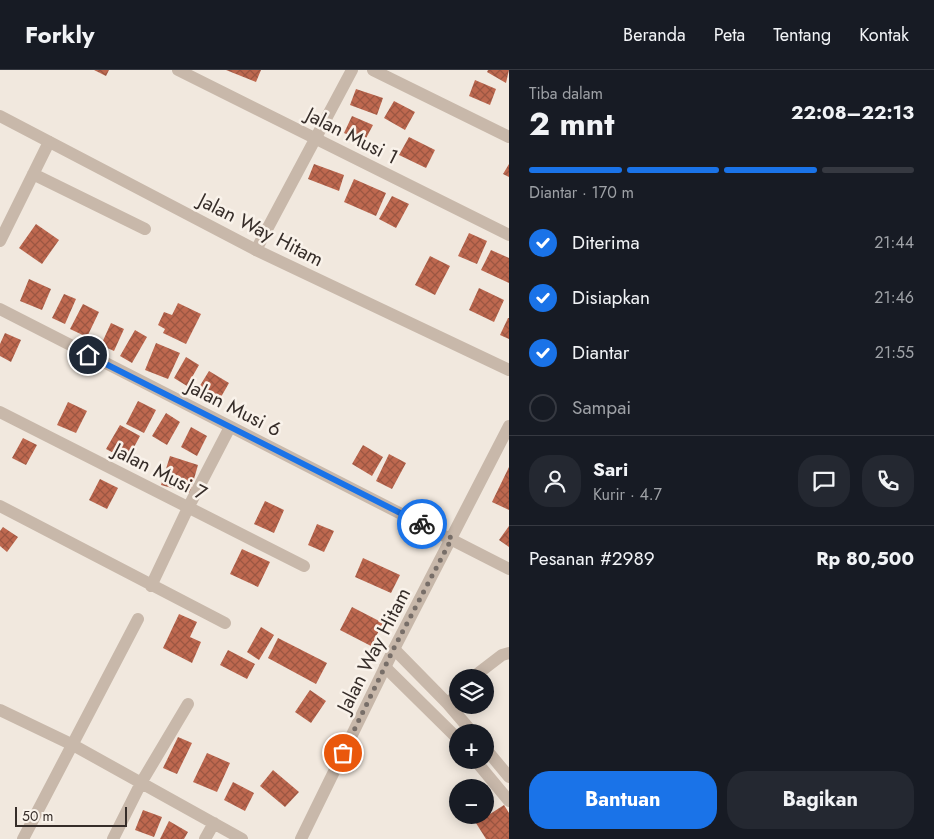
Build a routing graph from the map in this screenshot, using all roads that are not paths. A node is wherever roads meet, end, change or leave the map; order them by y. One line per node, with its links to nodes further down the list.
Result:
1 (178, 70): 6 (street, Jalan Musi 1)
2 (352, 70): 6 (street)
3 (374, 70): 5 (street)
4 (0, 116): 7 (street, Jalan Way Hitam)
5 (509, 137)
6 (316, 139): 10 (street, Jalan Musi 1); 12 (street)
7 (49, 142): 8 (street); 12 (street, Jalan Way Hitam)
8 (33, 174): 9 (street); 11 (street)
9 (145, 229)
10 (509, 235)
11 (0, 241)
12 (256, 250): 14 (street, Jalan Way Hitam)
13 (0, 309): 17 (street, Jalan Musi 6)
14 (509, 370)
15 (0, 412): 19 (street, Jalan Musi 7)
16 (509, 426): 20 (street, Jalan Way Hitam)
17 (230, 428): 19 (street); 20 (street, Jalan Musi 6)
18 (0, 506): 23 (street)
19 (188, 508): 21 (street, Jalan Musi 7); 23 (street)
20 (452, 538): 22 (street, Jalan Musi 6); 26 (street, Jalan Way Hitam)
21 (304, 566)
22 (509, 569)
23 (151, 586): 25 (street)
24 (138, 619): 35 (street)
25 (225, 623)
26 (394, 648): 28 (street, Jalan Way Hitam); 31 (street)
27 (509, 653): 29 (street)
28 (385, 667): 34 (street); 46 (street, Jalan Way Hitam)
29 (484, 669)
30 (188, 704): 39 (street)
31 (448, 704): 33 (street)
32 (1, 712): 35 (street)
33 (465, 724)
34 (449, 730)
35 (73, 745): 39 (street); 42 (street)
36 (494, 759): 38 (street)
37 (482, 769): 40 (street)
38 (509, 777)
39 (141, 783): 41 (street); 43 (street)
40 (509, 801)
41 (214, 823): 44 (street); 45 (street)
42 (23, 839)
43 (113, 839)
44 (205, 839)
45 (242, 839)
46 (301, 839)

